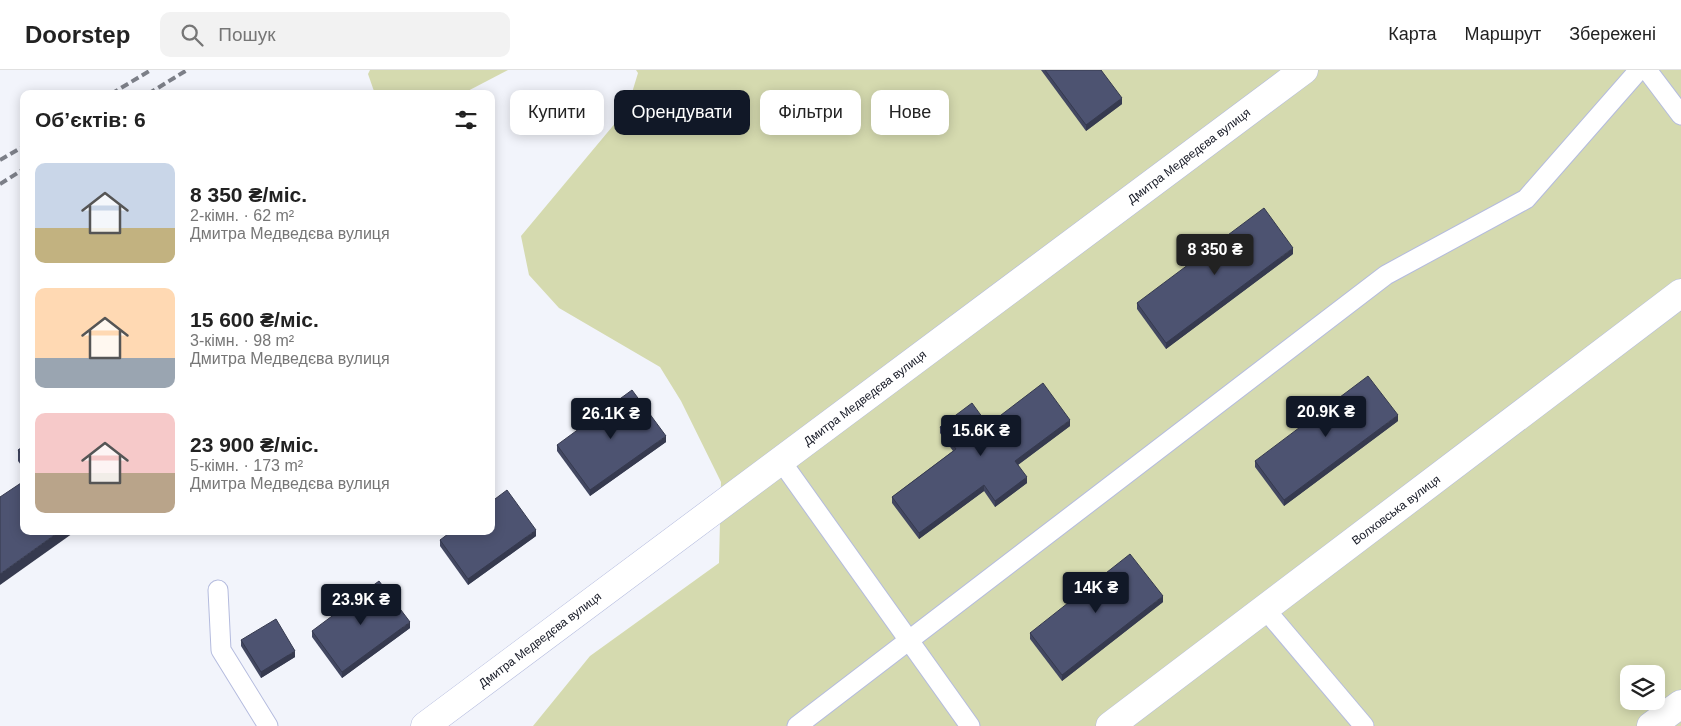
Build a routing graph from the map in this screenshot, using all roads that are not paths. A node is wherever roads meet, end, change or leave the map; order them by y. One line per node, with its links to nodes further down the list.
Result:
1 (1304, 70): 6 (street, Дмитра Медведєва вулиця)
2 (1639, 70): 9 (lane)
3 (1647, 70): 4 (lane)
4 (1681, 115)
5 (1681, 293): 8 (street, Волховська вулиця)
6 (781, 460): 9 (lane); 12 (street, Дмитра Медведєва вулиця)
7 (218, 590): 11 (lane)
8 (1265, 609): 15 (street, Волховська вулиця); 16 (lane)
9 (909, 640): 13 (lane); 14 (lane)
10 (1681, 704): 17 (street)
11 (268, 726)
12 (425, 726)
13 (797, 726)
14 (970, 726)
15 (1110, 726)
16 (1364, 726)
17 (1651, 726)

